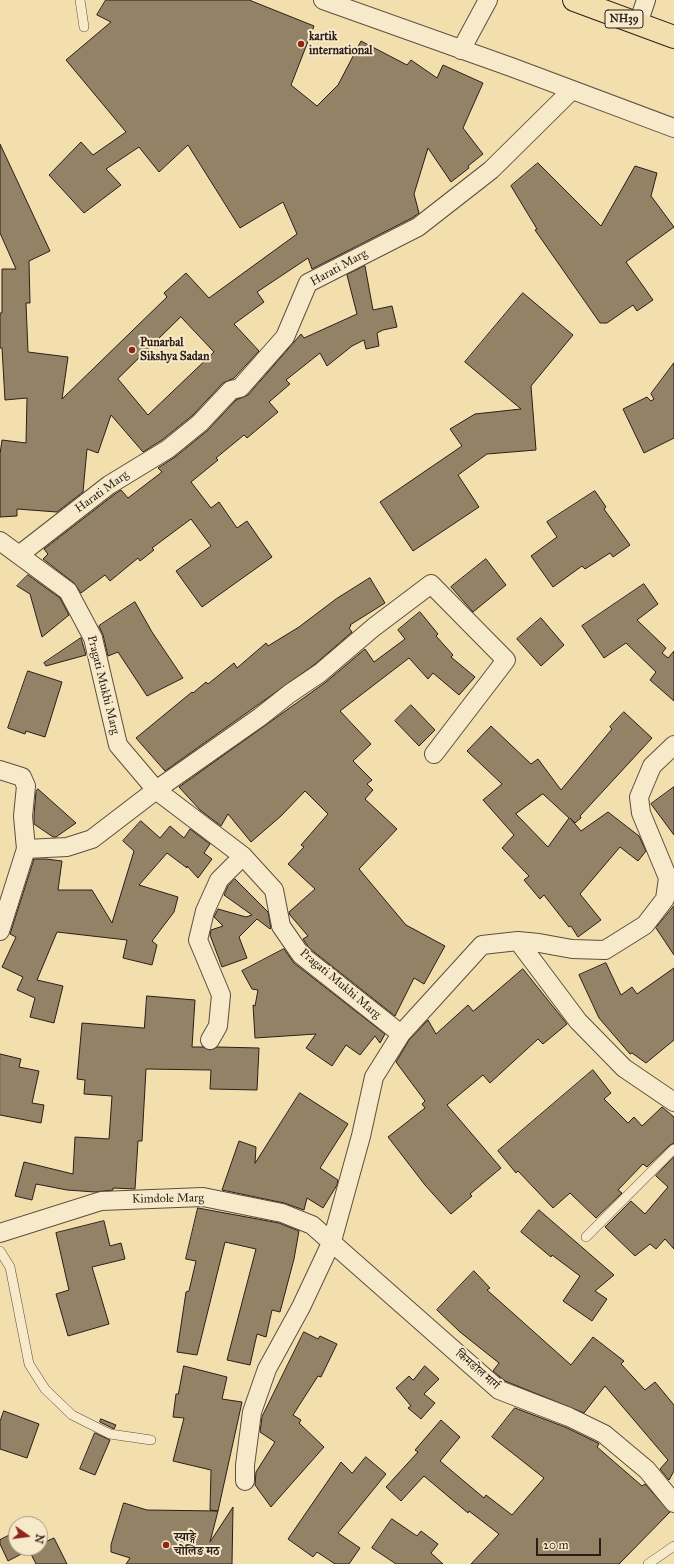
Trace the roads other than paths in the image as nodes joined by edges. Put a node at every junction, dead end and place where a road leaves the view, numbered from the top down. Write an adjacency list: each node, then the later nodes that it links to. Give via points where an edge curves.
1 (80, 0): 7 (lane)
2 (323, 0): 9 (street)
3 (488, 0): 9 (street)
4 (574, 0): 6 (highway, NH39)
5 (646, 0): 6 (street)
6 (638, 24): 8 (highway, NH39)
7 (84, 27)
8 (674, 37)
9 (461, 50): 10 (street)
10 (572, 90): 11 (street); 13 (street, Harati Marg, via 491,170 418,227 308,283 285,337 240,388 231,390 200,423 168,449 109,485)
11 (674, 128)
12 (0, 541): 13 (street, Pragati Mukhi Marg)
13 (19, 555): 17 (street, Pragati Mukhi Marg, via 68,591 93,638 118,745)
14 (674, 745): 21 (street, via 652,766 639,798 641,813 668,878 665,899 645,925 605,950 572,949)
15 (434, 754): 17 (street, via 506,660 431,584 374,627 320,673)
16 (0, 770): 18 (street, via 22,777 26,786 23,816)
17 (156, 790): 18 (street, via 92,839 68,847); 19 (street, Pragati Mukhi Marg)
18 (26, 849): 20 (street)
19 (243, 856): 22 (street, Pragati Mukhi Marg, via 274,890 281,926 302,955); 23 (street, via 219,880 204,911 198,940 221,995 218,1026)
20 (0, 931)
21 (518, 941): 22 (street, via 482,945); 24 (street, via 583,1026 624,1068)
22 (401, 1034): 28 (street, via 374,1077 361,1136)
23 (210, 1040)
24 (674, 1102)
25 (674, 1149): 27 (lane)
26 (0, 1233): 28 (street, Kimdole Marg, via 101,1201 203,1197 282,1213 312,1225)
27 (586, 1237)
28 (332, 1241): 31 (street, via 301,1307 267,1369 252,1412); 32 (street, किमडोल मार्ग, via 499,1390 569,1417 604,1434 647,1470)
29 (0, 1250): 30 (lane, via 10,1267 29,1364 44,1389 72,1415 110,1434)
30 (151, 1440)
31 (245, 1481)
32 (674, 1503)
33 (674, 1546): 34 (lane)
34 (648, 1564)

